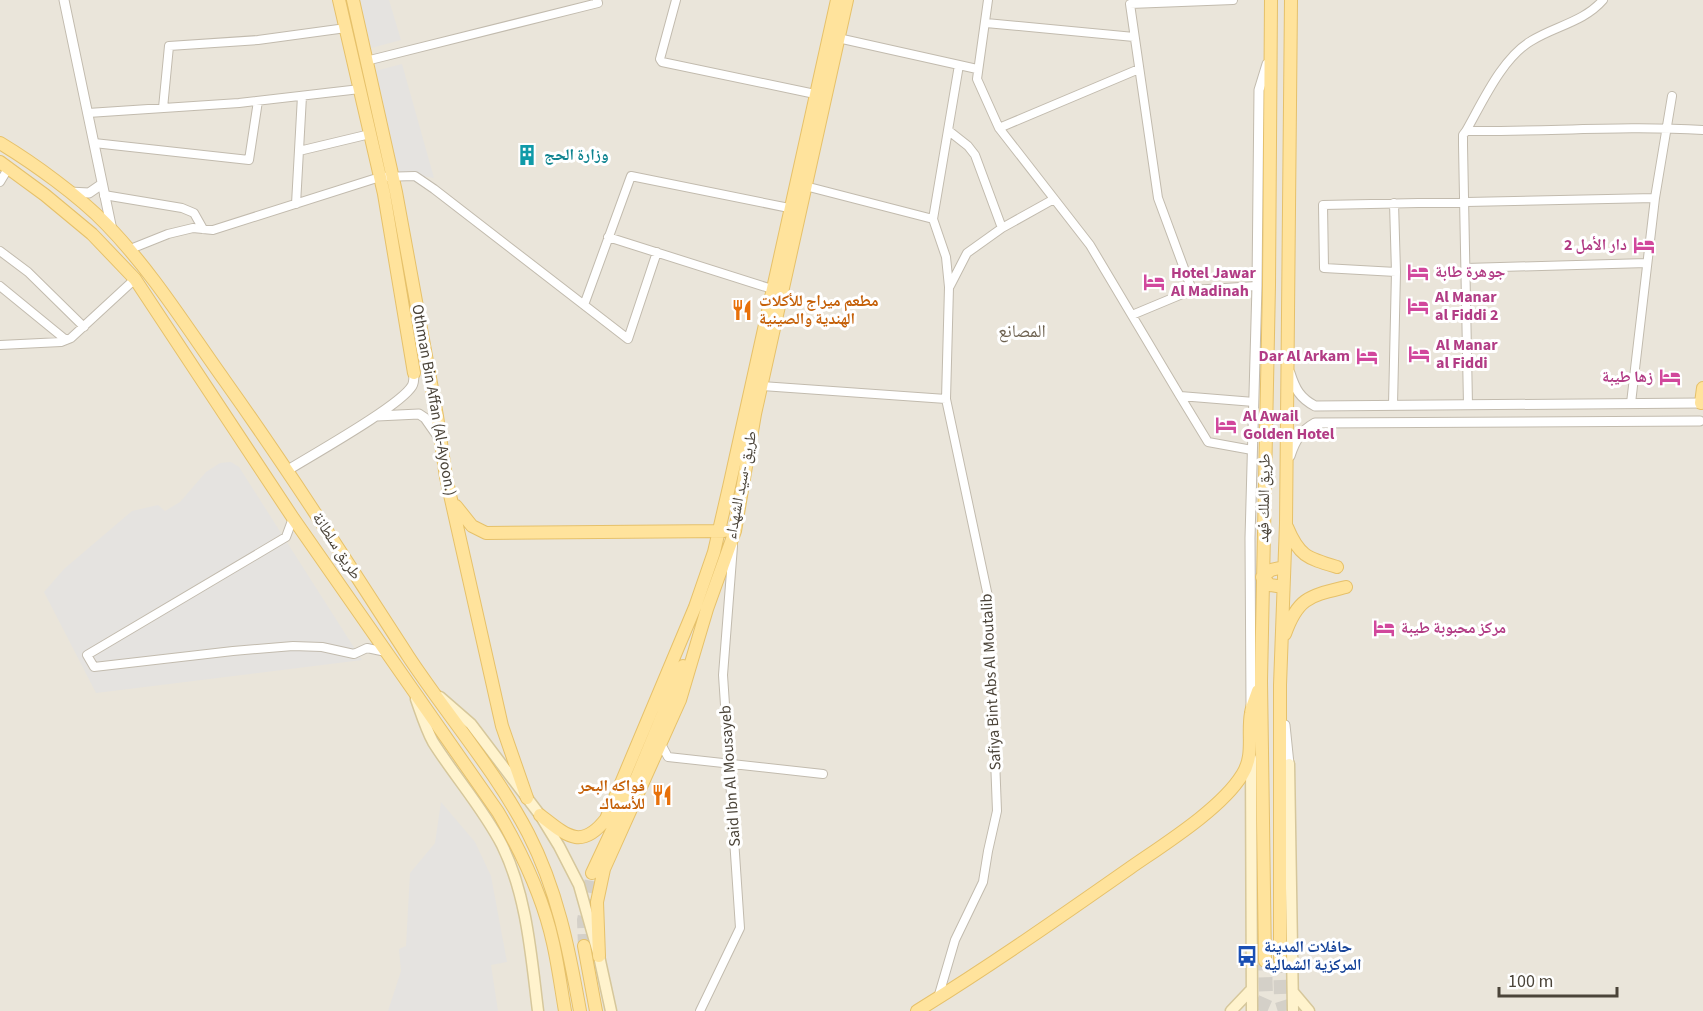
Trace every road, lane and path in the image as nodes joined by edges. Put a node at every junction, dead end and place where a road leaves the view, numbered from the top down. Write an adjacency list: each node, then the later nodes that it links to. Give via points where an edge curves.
1 (64, 0): 29 (street)
2 (339, 0): 15 (main road, Othman Bin Affan (Al-Ayoon.))
3 (353, 0): 19 (main road, Othman Bin Affan (Al-Ayoon.))
4 (597, 0): 19 (street, via 598,3)
5 (676, 0): 24 (street, via 660,59 663,63)
6 (837, 0): 24 (main road, طريق -سيد الشهداء)
7 (847, 0): 17 (main road, طريق -سيد الشهداء)
8 (988, 0): 14 (street)
9 (1233, 0): 13 (street)
10 (1271, 0): 18 (main road, طريق الملك فهد)
11 (1291, 0): 75 (main road, طريق الملك فهد)
12 (1603, 0): 34 (street, via 1583,17 1520,48)
13 (1128, 1): 16 (street)
14 (986, 24): 16 (street); 21 (street)
15 (346, 28): 23 (main road, Othman Bin Affan (Al-Ayoon.)); 28 (street, via 258,40 169,46)
16 (1134, 37): 22 (street)
17 (838, 38): 20 (street); 44 (main road, طريق -سيد الشهداء)
18 (1270, 53): 66 (street, via 1259,90); 99 (main road, طريق الملك فهد)
19 (366, 60): 40 (main road, Othman Bin Affan (Al-Ayoon.))
20 (959, 65): 21 (street); 33 (street)
21 (977, 69): 30 (street, via 977,80)
22 (1140, 69): 30 (street); 69 (street, via 1158,198)
23 (360, 90): 25 (street); 35 (main road, Othman Bin Affan (Al-Ayoon.))
24 (815, 94): 52 (main road, طريق -سيد الشهداء)
25 (302, 96): 27 (street); 38 (street)
26 (1672, 96): 31 (street)
27 (258, 101): 28 (street); 37 (street, via 249,160)
28 (163, 108): 29 (street)
29 (88, 113): 37 (street)
30 (999, 128): 48 (street)
31 (1666, 128): 32 (street); 34 (street); 47 (street)
32 (1703, 130)
33 (949, 131): 53 (street); 54 (street, via 975,155)
34 (1466, 131): 49 (street)
35 (370, 134): 38 (street); 41 (main road, Othman Bin Affan (Al-Ayoon.))
36 (0, 143): 45 (main road, طريق سلطانة)
37 (94, 143): 43 (street)
38 (299, 151): 51 (street)
39 (4, 165): 42 (street); 64 (main road, طريق سلطانة, via 92,234)
40 (393, 175): 41 (street); 70 (street, via 415,176); 88 (main road, Othman Bin Affan (Al-Ayoon.))
41 (380, 177): 51 (street); 76 (main road, Othman Bin Affan (Al-Ayoon.))
42 (0, 182)
43 (102, 184): 45 (street, via 89,193); 46 (street)
44 (805, 186): 53 (street); 77 (main road, طريق -سيد الشهداء)
45 (68, 192): 56 (main road, طريق سلطانة)
46 (105, 195): 55 (street, via 182,208 194,213); 56 (street)
47 (1655, 198): 49 (street); 61 (street)
48 (1054, 199): 54 (street); 71 (street, via 1090,245)
49 (1464, 202): 50 (street); 62 (street)
50 (1394, 203): 63 (street); 63 (street, via 1323,205 1324,268)
51 (296, 204): 55 (street, via 213,230)
52 (789, 208): 57 (street, via 631,176); 68 (main road, طريق -سيد الشهداء)
53 (933, 219): 67 (street, Safiya Bint Abs Al Moutalib, via 946,257)
54 (1002, 228): 67 (street, via 967,253)
55 (203, 229): 58 (street, via 168,234)
56 (112, 231): 58 (main road, طريق سلطانة)
57 (608, 237): 60 (street); 70 (street)
58 (129, 250): 91 (main road, طريق سلطانة)
59 (0, 251): 72 (street, via 28,272)
60 (657, 252): 68 (street); 70 (street, via 628,339)
61 (1647, 263): 62 (street); 83 (street)
62 (1466, 268): 85 (street)
63 (1396, 272): 84 (street)
64 (135, 279): 72 (street); 93 (main road, طريق سلطانة)
65 (0, 286): 73 (street)
66 (1257, 286): 69 (street); 81 (street)
67 (949, 287): 80 (street, Safiya Bint Abs Al Moutalib)
68 (772, 289): 96 (main road, طريق -سيد الشهداء)
69 (1192, 290): 71 (street)
70 (584, 305)
71 (1132, 315): 79 (street)
72 (84, 327): 73 (street)
73 (66, 340): 74 (street)
74 (0, 345)
75 (1288, 368): 84 (street, via 1297,392 1315,406); 90 (main road, طريق الملك فهد)
76 (414, 373): 86 (street, via 413,385 404,395)
77 (761, 387): 80 (street); 95 (main road, طريق -سيد الشهداء)
78 (1703, 388): 82 (main road)
79 (1180, 396): 81 (street); 89 (street, via 1208,442)
80 (946, 399): 125 (street, Safiya Bint Abs Al Moutalib, via 989,601 997,811 983,882 955,940)
81 (1254, 402): 89 (street)
82 (1702, 402): 83 (street)
83 (1631, 403): 85 (street)
84 (1393, 405): 85 (street)
85 (1468, 405)
86 (375, 416): 88 (street, via 419,414); 91 (street)
87 (1700, 421): 90 (street, via 1316,423 1302,430)
88 (442, 442): 92 (main road, Othman Bin Affan (Al-Ayoon.))
89 (1252, 450): 103 (street)
90 (1287, 467): 94 (main road, طريق الملك فهد)
91 (288, 470): 107 (main road, طريق سلطانة)
92 (453, 503): 96 (main road, via 472,526 486,533); 116 (main road, Othman Bin Affan (Al-Ayoon.), via 502,726)
93 (293, 518): 105 (main road, طريق سلطانة); 105 (street, via 286,537 87,655 94,667 293,646 354,654 367,648)
94 (1286, 523): 97 (main road, طريق الملك فهد); 98 (main road, via 1295,545 1306,555)
95 (735, 531): 96 (main road); 102 (main road, طريق -سيد الشهداء); 113 (street, Said Ibn Al Mousayeb, via 723,675)
96 (718, 532): 117 (main road, طريق -سيد الشهداء, via 695,607 606,819 588,836 577,837 566,835)
97 (1284, 567): 99 (main road); 100 (main road, طريق الملك فهد)
98 (1337, 567)
99 (1262, 577): 100 (main road, via 1270,585); 103 (main road, طريق الملك فهد)
100 (1283, 587): 104 (main road, طريق الملك فهد)
101 (1346, 587): 104 (main road, via 1318,594 1297,606)
102 (707, 609): 111 (main road, طريق -سيد الشهداء, via 680,700); 118 (main road)
103 (1255, 621): 106 (main road, طريق الملك فهد); 110 (street)
104 (1281, 644): 108 (main road, طريق الملك فهد)
105 (386, 652): 109 (main road, طريق سلطانة)
106 (1261, 681): 110 (main road); 122 (main road, طريق الملك فهد)
107 (427, 685): 116 (main road, via 471,724); 128 (main road, طريق سلطانة, via 528,833 556,900)
108 (1280, 685): 114 (street); 121 (main road, طريق الملك فهد)
109 (413, 690): 126 (main road, via 432,740 480,809 512,870 531,949); 127 (main road, طريق سلطانة, via 514,839 545,915)
110 (1251, 713): 112 (main road)
111 (661, 744): 113 (street, via 668,757); 120 (main road, طريق -سيد الشهداء, via 604,870 597,902)
112 (1251, 749): 123 (main road); 125 (main road, via 1243,774 1225,797 1174,837 1026,934)
113 (729, 762): 115 (street); 131 (street, Said Ibn Al Mousayeb, via 740,928)
114 (1289, 764): 124 (main road)
115 (823, 774)
116 (527, 798): 117 (main road)
117 (540, 815): 120 (main road, via 579,885)
118 (592, 873)
119 (584, 946): 129 (main road)
120 (599, 956): 130 (main road)
121 (1280, 959)
122 (1265, 961)
123 (1250, 992): 133 (main road); 134 (main road)
124 (1293, 992): 135 (main road); 136 (main road)
125 (938, 998): 132 (main road)
126 (538, 1011)
127 (565, 1011)
128 (580, 1011)
129 (596, 1011)
130 (610, 1011)
131 (700, 1011)
132 (917, 1011)
133 (1232, 1011)
134 (1252, 1011)
135 (1293, 1011)
136 (1309, 1011)

